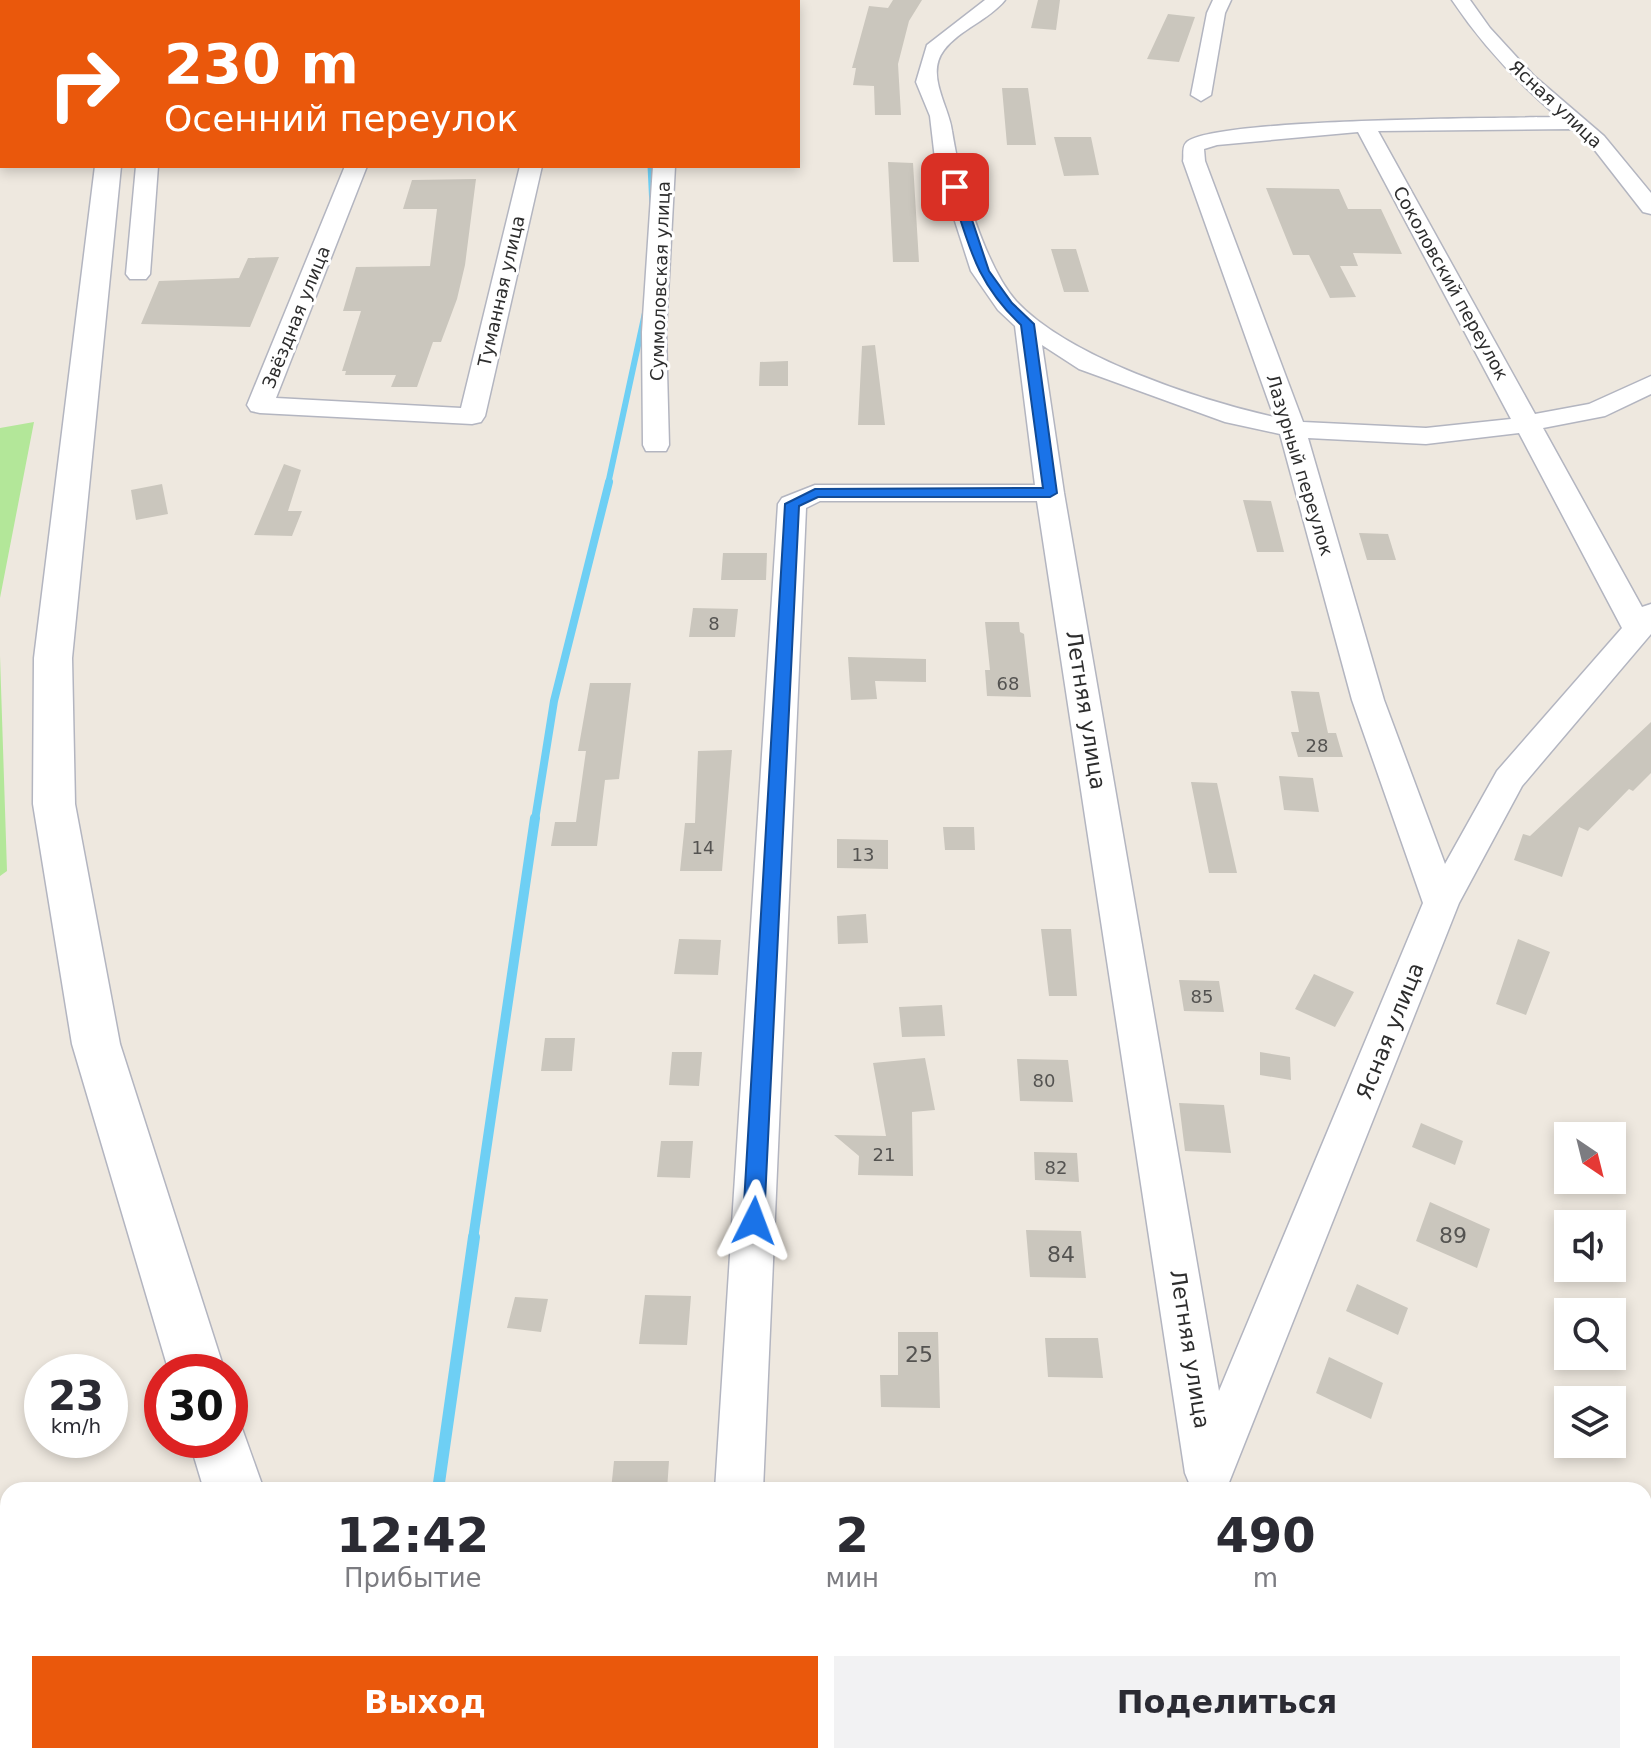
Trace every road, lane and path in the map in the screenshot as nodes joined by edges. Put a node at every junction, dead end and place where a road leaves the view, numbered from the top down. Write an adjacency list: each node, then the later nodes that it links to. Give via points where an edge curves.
1 (996, 0): 14 (street, via 934,49 926,82 983,271)
2 (1222, 0): 4 (street)
3 (1461, 0): 5 (street, Ясная улица, via 1527,80)
4 (1201, 95)
5 (1577, 123): 6 (street); 12 (street, Ясная улица)
6 (1365, 125): 17 (street, Соколовский переулок); 18 (street, Лазурный переулок, via 1214,139 1194,146 1194,161)
7 (108, 168): 23 (main road, via 53,658 54,804 96,1044)
8 (147, 168): 13 (street)
9 (355, 168): 16 (street, Звёздная улица, via 260,405)
10 (531, 168): 16 (street, Туманная улица)
11 (664, 168): 19 (street, Суммоловская улица, via 654,332)
12 (1651, 207)
13 (138, 274)
14 (1027, 324): 18 (street, via 1088,364 1234,416); 20 (street, Летняя улица)
15 (1651, 384): 17 (street, via 1596,410)
16 (472, 416)
17 (1528, 425): 18 (street, via 1426,436); 21 (street, Соколовский переулок)
18 (1292, 429): 22 (street, Лазурный переулок, via 1368,700)
19 (656, 445)
20 (1050, 493): 25 (street, Летняя улица); 27 (street, via 815,493 792,504)
21 (1644, 621): 22 (street, Ясная улица, via 1509,779)
22 (1441, 903): 25 (street, Ясная улица)
23 (191, 1354)
24 (224, 1458): 26 (main road)
25 (1205, 1480)
26 (231, 1482)
27 (739, 1482)

